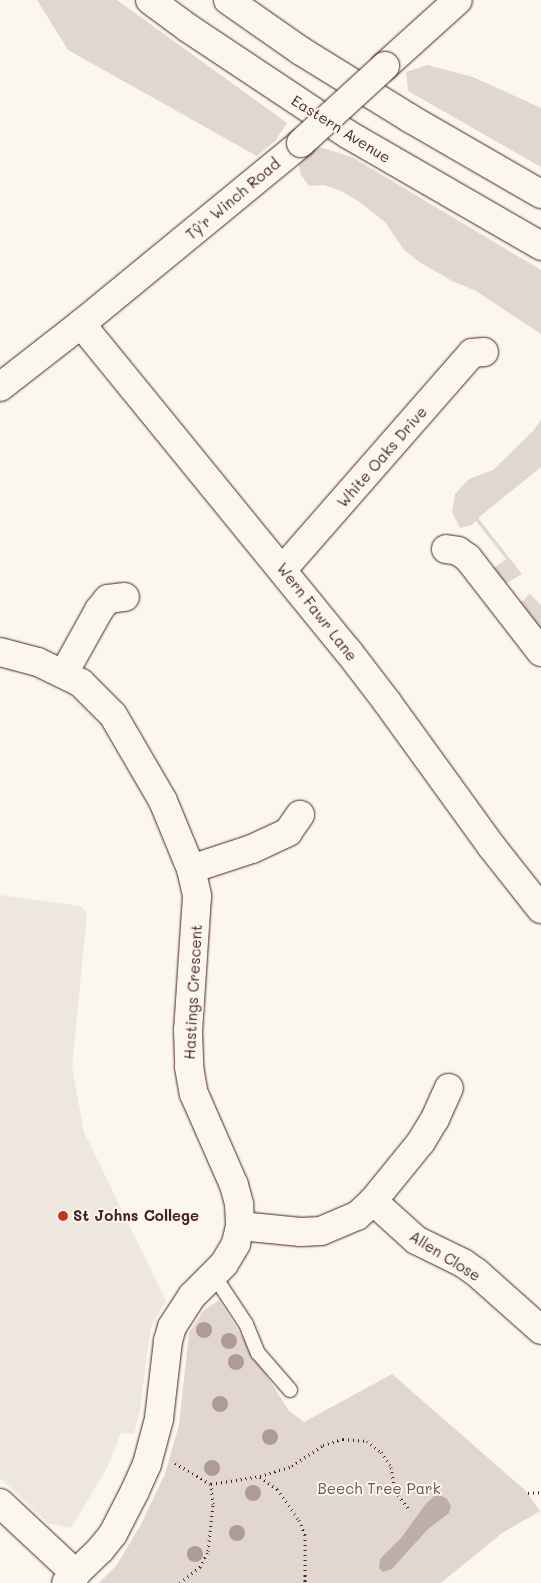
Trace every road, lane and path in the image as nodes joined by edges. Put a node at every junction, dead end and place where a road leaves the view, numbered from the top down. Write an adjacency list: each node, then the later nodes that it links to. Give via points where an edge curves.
1 (150, 0): 5 (main road, Eastern Avenue, via 349,135)
2 (228, 0): 4 (main road, via 301,51)
3 (458, 0): 6 (main road, Tŷ'r Winch Road, bridge, via 301,143)
4 (541, 194)
5 (541, 246)
6 (81, 324): 8 (main road, Tŷ'r Winch Road); 10 (main road, Wern Fawr Lane)
7 (484, 352): 10 (main road, White Oaks Drive, via 472,353)
8 (0, 387)
9 (446, 549): 13 (main road, via 458,551 468,558)
10 (283, 570): 17 (main road, Wern Fawr Lane, via 387,702)
11 (125, 597): 14 (main road, via 108,599 84,634)
12 (0, 652): 14 (main road, Hastings Crescent)
13 (541, 652)
14 (64, 673): 16 (main road, Hastings Crescent, via 81,683 113,715 163,801)
15 (300, 815): 16 (main road, via 288,832 252,849)
16 (191, 868): 20 (main road, Hastings Crescent, via 197,896 197,921 188,1030 189,1067 194,1094 234,1185)
17 (541, 909)
18 (449, 1088): 19 (main road, via 440,1111 421,1142)
19 (372, 1201): 20 (main road, via 357,1216 321,1231); 22 (main road, Allen Close, via 416,1240 476,1272)
20 (240, 1226): 21 (main road, via 236,1244 224,1264)
21 (213, 1274): 23 (lane, via 246,1324 258,1353); 31 (main road, via 192,1296 172,1327 159,1419 151,1451 135,1491 113,1534)
22 (541, 1330)
23 (290, 1390)
24 (172, 1461): 26 (path)
25 (260, 1476): 26 (path); 30 (path, via 292,1466 323,1445 343,1439 367,1440 391,1467 396,1490); 33 (path, via 277,1489 299,1520 305,1535)
26 (211, 1484): 32 (path, via 213,1504 208,1551 200,1566)
27 (541, 1492): 28 (path)
28 (528, 1493)
29 (0, 1503): 31 (main road)
30 (410, 1511)
31 (71, 1578)
32 (180, 1583)
33 (305, 1583)

